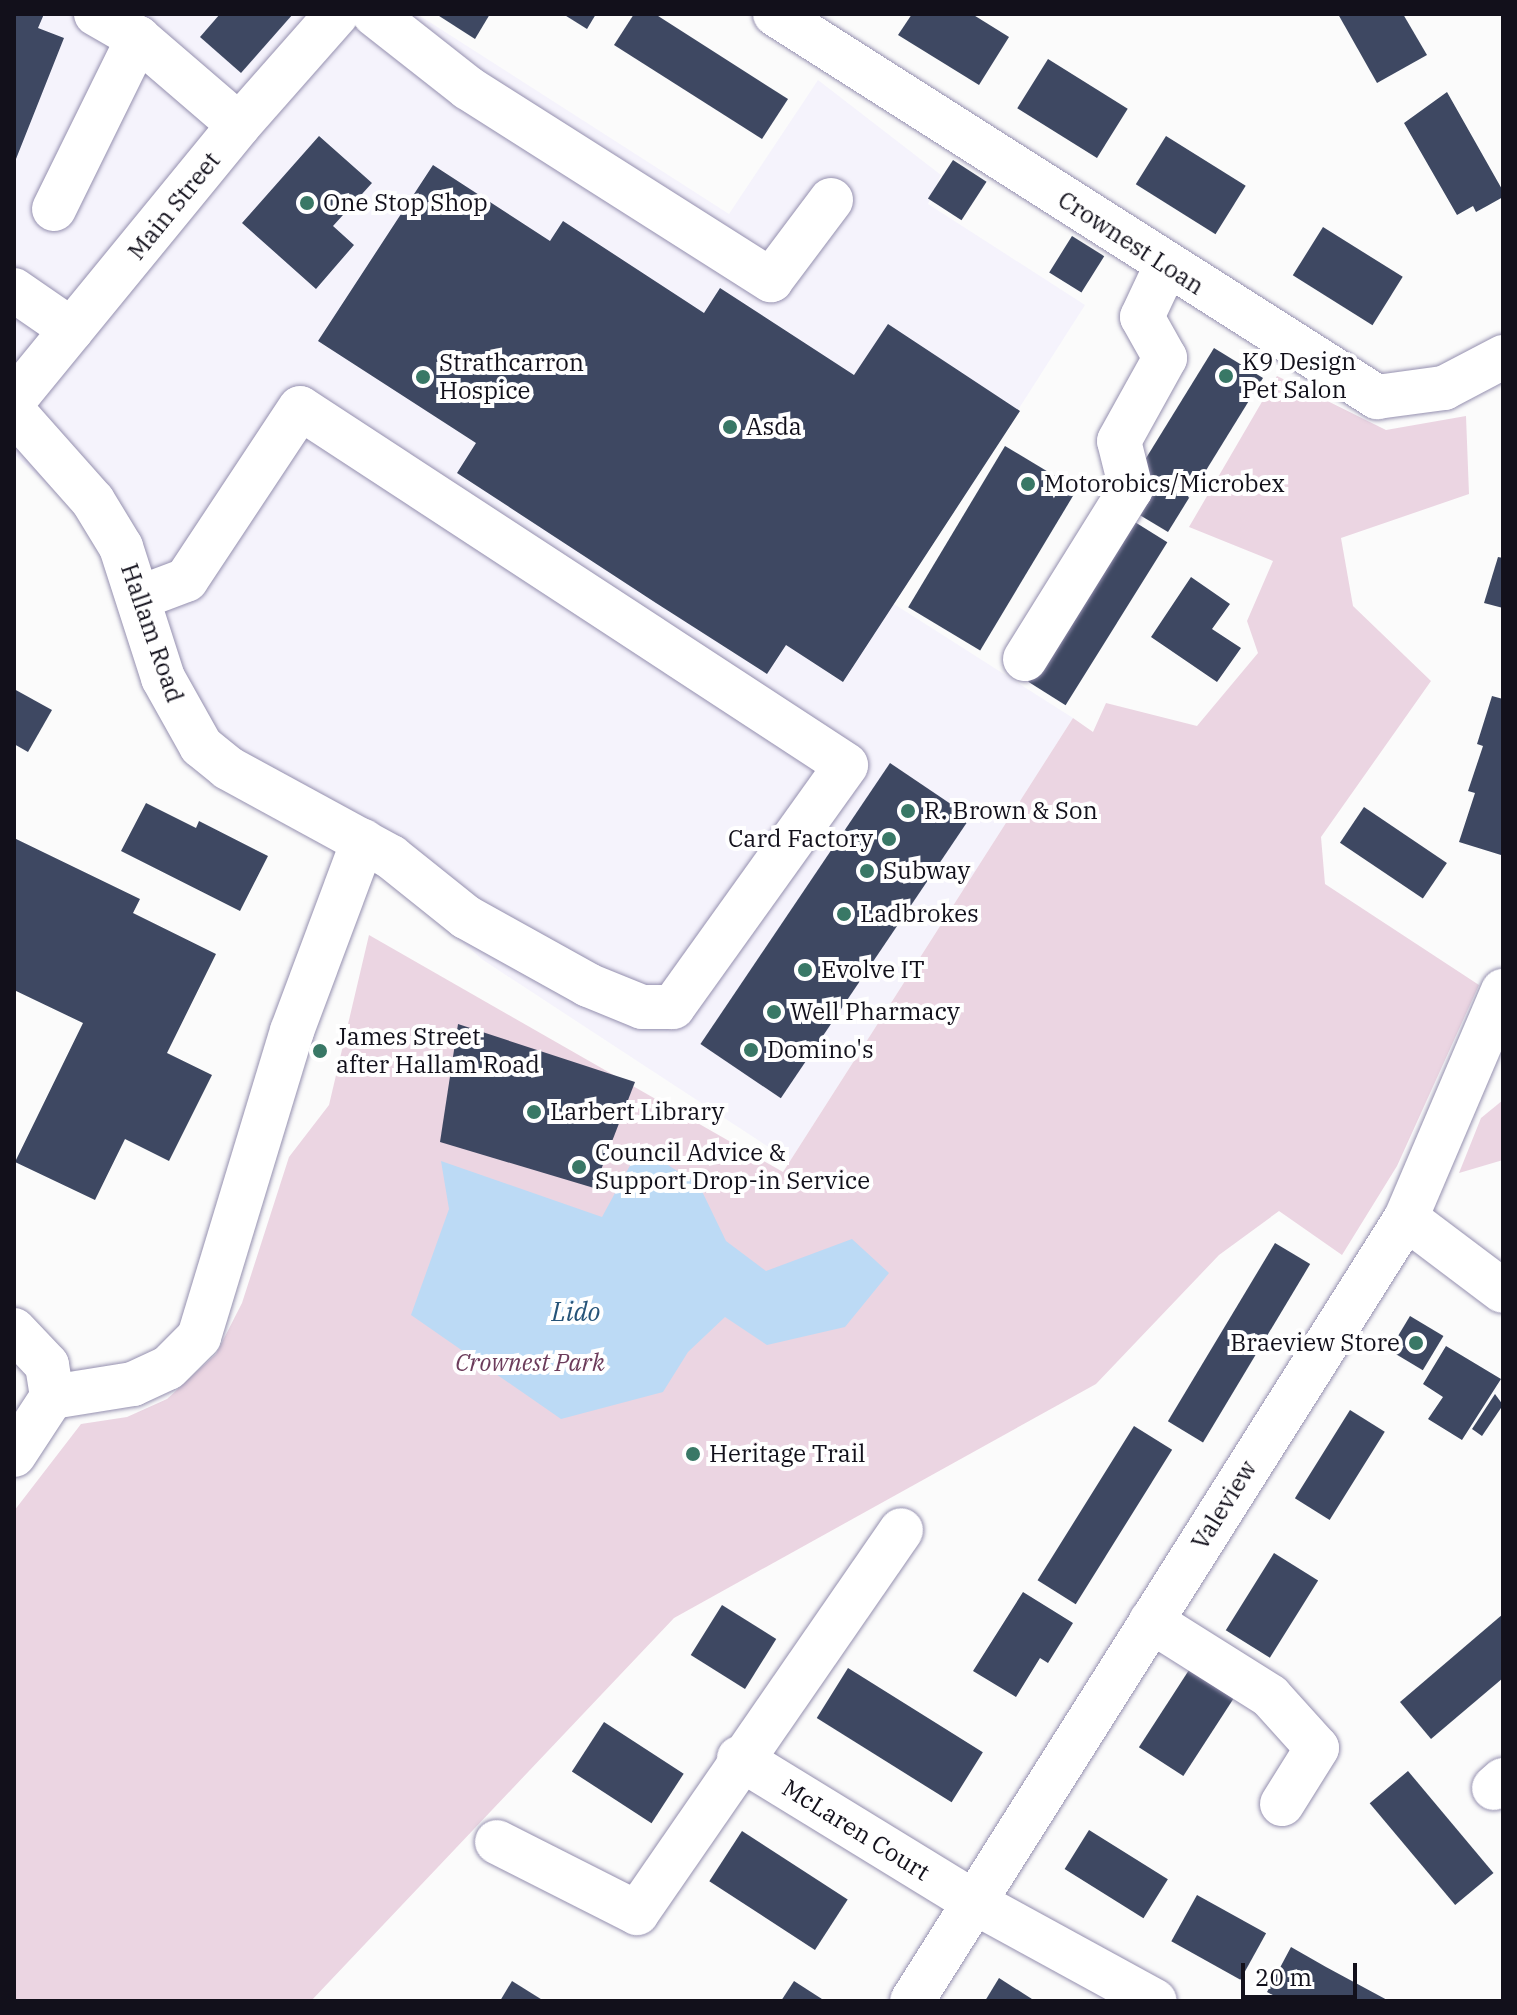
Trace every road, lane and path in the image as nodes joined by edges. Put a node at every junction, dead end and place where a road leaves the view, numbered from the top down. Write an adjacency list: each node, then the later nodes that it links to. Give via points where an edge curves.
1 (96, 14): 5 (street)
2 (337, 14): 6 (street, Main Street)
3 (374, 14): 7 (street, via 468,88 771,280)
4 (775, 14): 9 (street, Crownest Loan)
5 (138, 38): 6 (street); 8 (street)
6 (239, 125): 11 (street, Main Street)
7 (831, 200)
8 (54, 209)
9 (1166, 266): 12 (street, Crownest Loan, via 1377,397 1444,388); 16 (street, via 1142,317 1165,358 1119,441 1131,489)
10 (14, 290): 11 (street)
11 (72, 330): 13 (street, Main Street)
12 (1503, 357)
13 (14, 400)
14 (14, 412): 15 (street, Hallam Road, via 93,501 121,547)
15 (141, 597): 17 (street, Hallam Road, via 163,678 201,746 228,768); 17 (street, Hallam Road, via 186,580 300,408 846,765 673,1007 642,1007 588,985 466,917)
16 (1025, 659)
17 (363, 841): 23 (street, via 292,1031 199,1337 168,1368 133,1384)
18 (1503, 991): 19 (street, Valeview)
19 (1492, 1048): 20 (street, Valeview)
20 (1406, 1218): 21 (street); 26 (street, Valeview)
21 (1503, 1291)
22 (14, 1330): 23 (street, via 47,1365)
23 (52, 1397): 24 (street)
24 (14, 1455)
25 (901, 1530): 27 (street)
26 (1151, 1621): 28 (street, via 1270,1696 1317,1748); 30 (street, Valeview)
27 (739, 1758): 29 (street, via 637,1913); 30 (street, McLaren Court)
28 (1282, 1804)
29 (497, 1842)
30 (974, 1902): 31 (street, Valeview); 32 (street, McLaren Court)
31 (912, 2001)
32 (1155, 2001)

